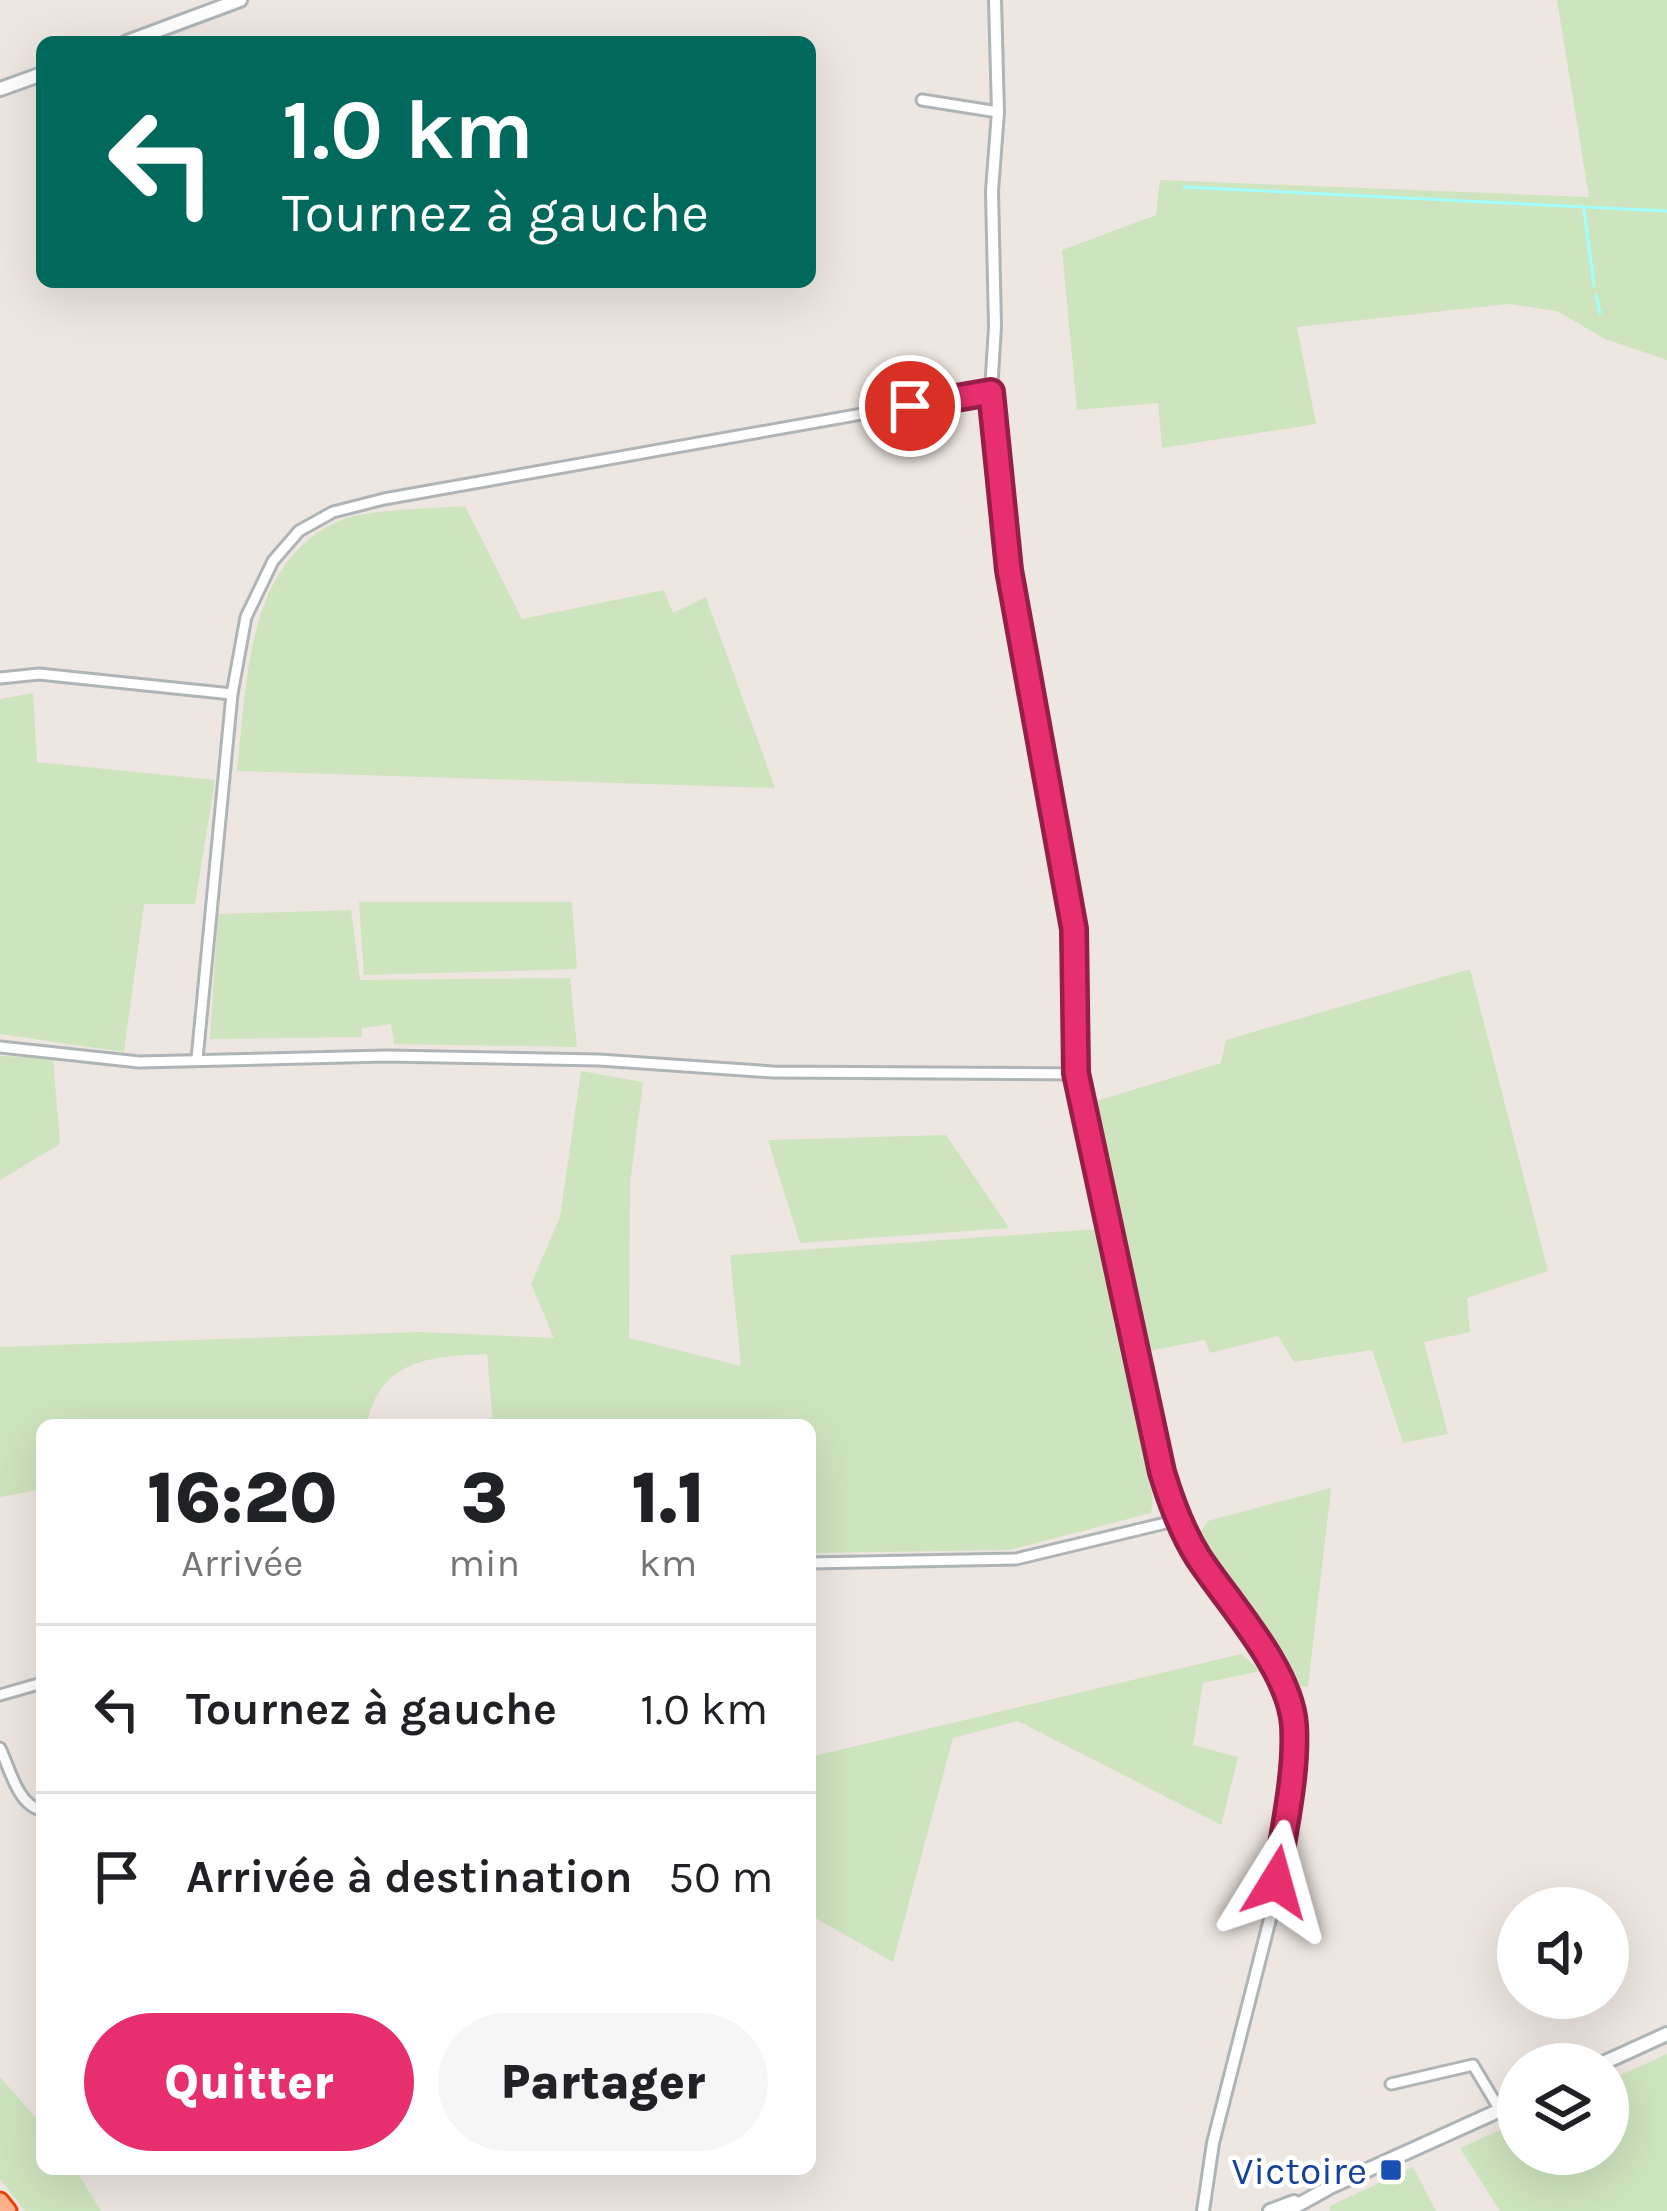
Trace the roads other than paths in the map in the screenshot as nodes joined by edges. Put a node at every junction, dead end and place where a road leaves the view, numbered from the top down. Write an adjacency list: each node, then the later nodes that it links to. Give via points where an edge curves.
1 (240, 0): 3 (main road)
2 (995, 0): 7 (street)
3 (143, 36)
4 (36, 76): 5 (main road)
5 (0, 89)
6 (922, 100): 7 (street)
7 (998, 112): 8 (street)
8 (991, 392): 10 (street, via 333,512 298,531 265,574 242,632); 13 (street, via 1009,570 1074,929)
9 (0, 678): 10 (street, via 39,674)
10 (232, 694): 12 (street)
11 (0, 1047): 12 (street, via 139,1062)
12 (197, 1059): 13 (street, via 386,1056 773,1072)
13 (1076, 1073): 14 (street)
14 (1178, 1520): 15 (street, via 1016,1559); 28 (street, via 1273,1666 1294,1724 1270,1919 1209,2158)
15 (816, 1562)
16 (36, 1684): 17 (street)
17 (0, 1695)
18 (0, 1748): 19 (street)
19 (36, 1810)
20 (1667, 2034): 21 (main road)
21 (1629, 2051)
22 (1391, 2084): 23 (street, via 1473,2065)
23 (1497, 2105)
24 (1497, 2111): 25 (main road)
25 (1318, 2193): 29 (main road); 30 (main road)
26 (0, 2201): 27 (highway)
27 (8, 2211)
28 (1203, 2211)
29 (1270, 2211)
30 (1287, 2211)

